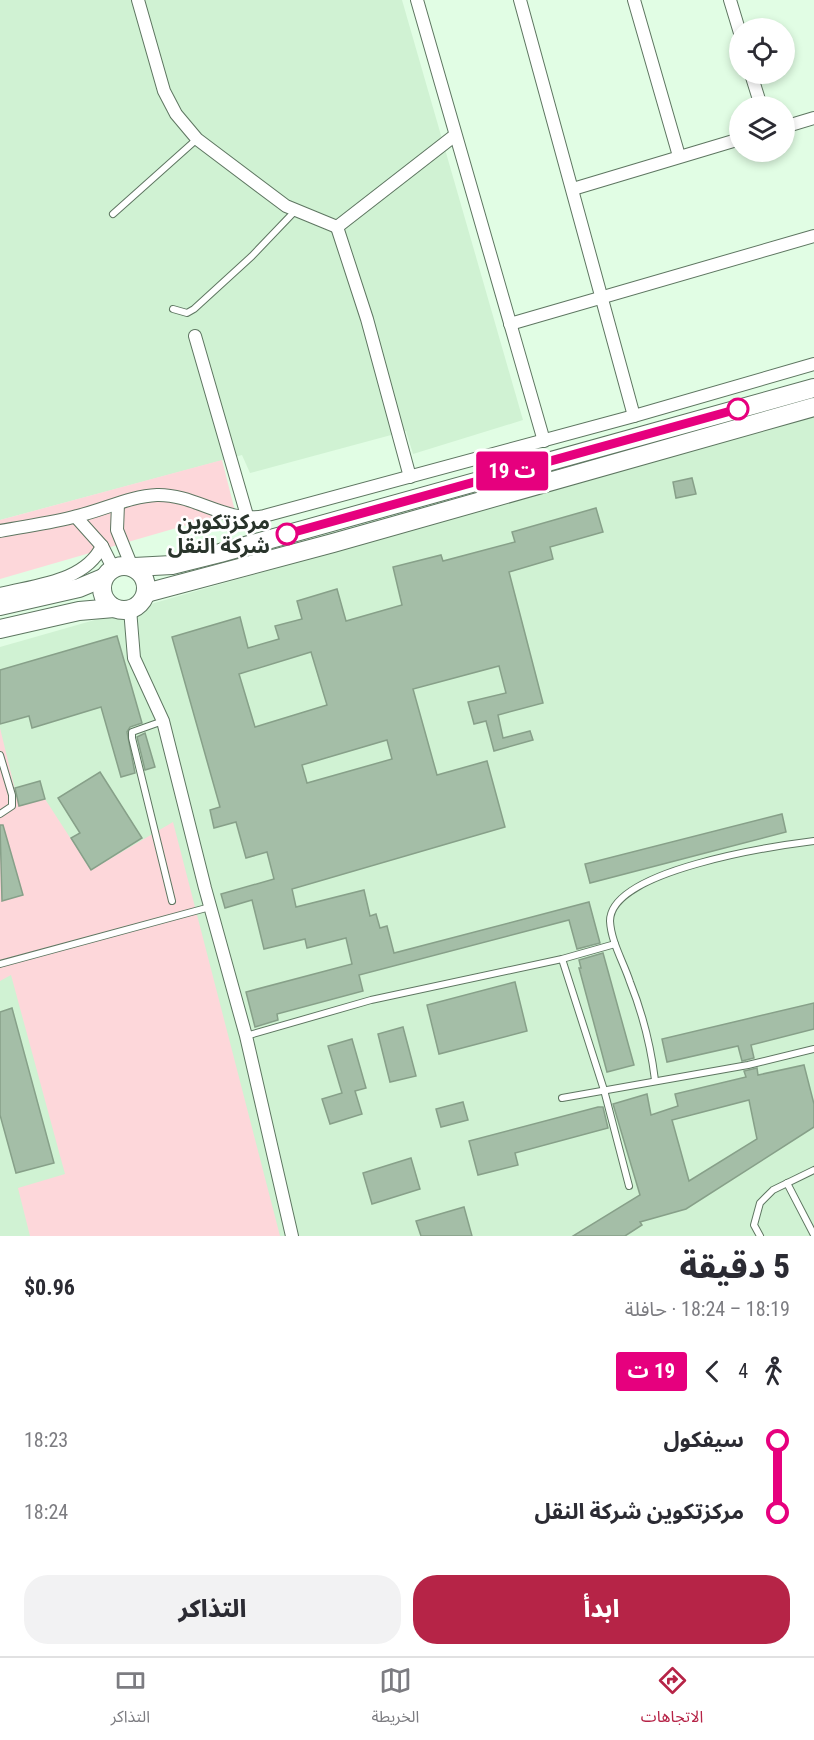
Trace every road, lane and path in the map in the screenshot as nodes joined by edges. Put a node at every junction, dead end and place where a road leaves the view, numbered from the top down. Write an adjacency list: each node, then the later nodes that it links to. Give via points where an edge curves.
1 (138, 0): 10 (street, via 164,91 176,114)
2 (417, 0): 9 (street)
3 (520, 0): 13 (street)
4 (634, 0): 12 (street)
5 (730, 0): 6 (street)
6 (735, 18)
7 (814, 118): 8 (street)
8 (795, 124)
9 (454, 136): 16 (street); 20 (street)
10 (197, 139): 14 (street); 15 (lane)
11 (729, 142): 12 (street)
12 (679, 156): 13 (street)
13 (573, 189): 18 (street)
14 (295, 210): 16 (street); 19 (lane, via 194,309 187,313)
15 (113, 214)
16 (337, 227): 27 (street, via 367,319)
17 (814, 236): 18 (street)
18 (603, 298): 20 (street); 25 (street)
19 (173, 309)
20 (510, 324): 26 (street)
21 (195, 336): 30 (street)
22 (814, 364): 25 (street)
23 (814, 388): 33 (main road, via 220,553 172,564)
24 (814, 407): 35 (main road)
25 (634, 416): 26 (street)
26 (544, 441): 27 (street)
27 (410, 477): 30 (street)
28 (118, 504): 29 (street); 30 (street, via 158,495 178,497); 33 (street, via 117,530)
29 (76, 517): 31 (street); 32 (street)
30 (248, 519)
31 (0, 531)
32 (102, 546): 34 (street); 36 (street, via 95,561 76,573)
33 (133, 567): 34 (main road); 35 (main road, via 145,578)
34 (108, 573): 37 (main road, via 79,588); 38 (main road, via 102,592 108,604)
35 (146, 593): 38 (main road, via 143,600)
36 (0, 594)
37 (0, 606)
38 (122, 609): 39 (main road, via 79,611); 40 (street, via 134,658)
39 (0, 629)
40 (163, 722): 44 (lane, via 137,728 132,738); 45 (street)
41 (0, 755): 42 (lane, via 12,806)
42 (0, 814)
43 (814, 841): 46 (lane, via 689,866 632,888 616,902 610,920)
44 (172, 901)
45 (210, 907): 48 (lane); 49 (street)
46 (615, 944): 47 (lane); 51 (lane, via 632,984)
47 (562, 959): 49 (lane, via 371,1000); 52 (lane)
48 (0, 964)
49 (246, 1036): 58 (street)
50 (814, 1049): 51 (lane, via 748,1065)
51 (655, 1080): 52 (lane)
52 (604, 1090): 53 (lane); 56 (lane)
53 (562, 1098)
54 (814, 1170): 55 (lane)
55 (787, 1183): 57 (lane); 59 (lane, via 759,1203 754,1225)
56 (629, 1186)
57 (814, 1234)
58 (292, 1236)
59 (760, 1236)

